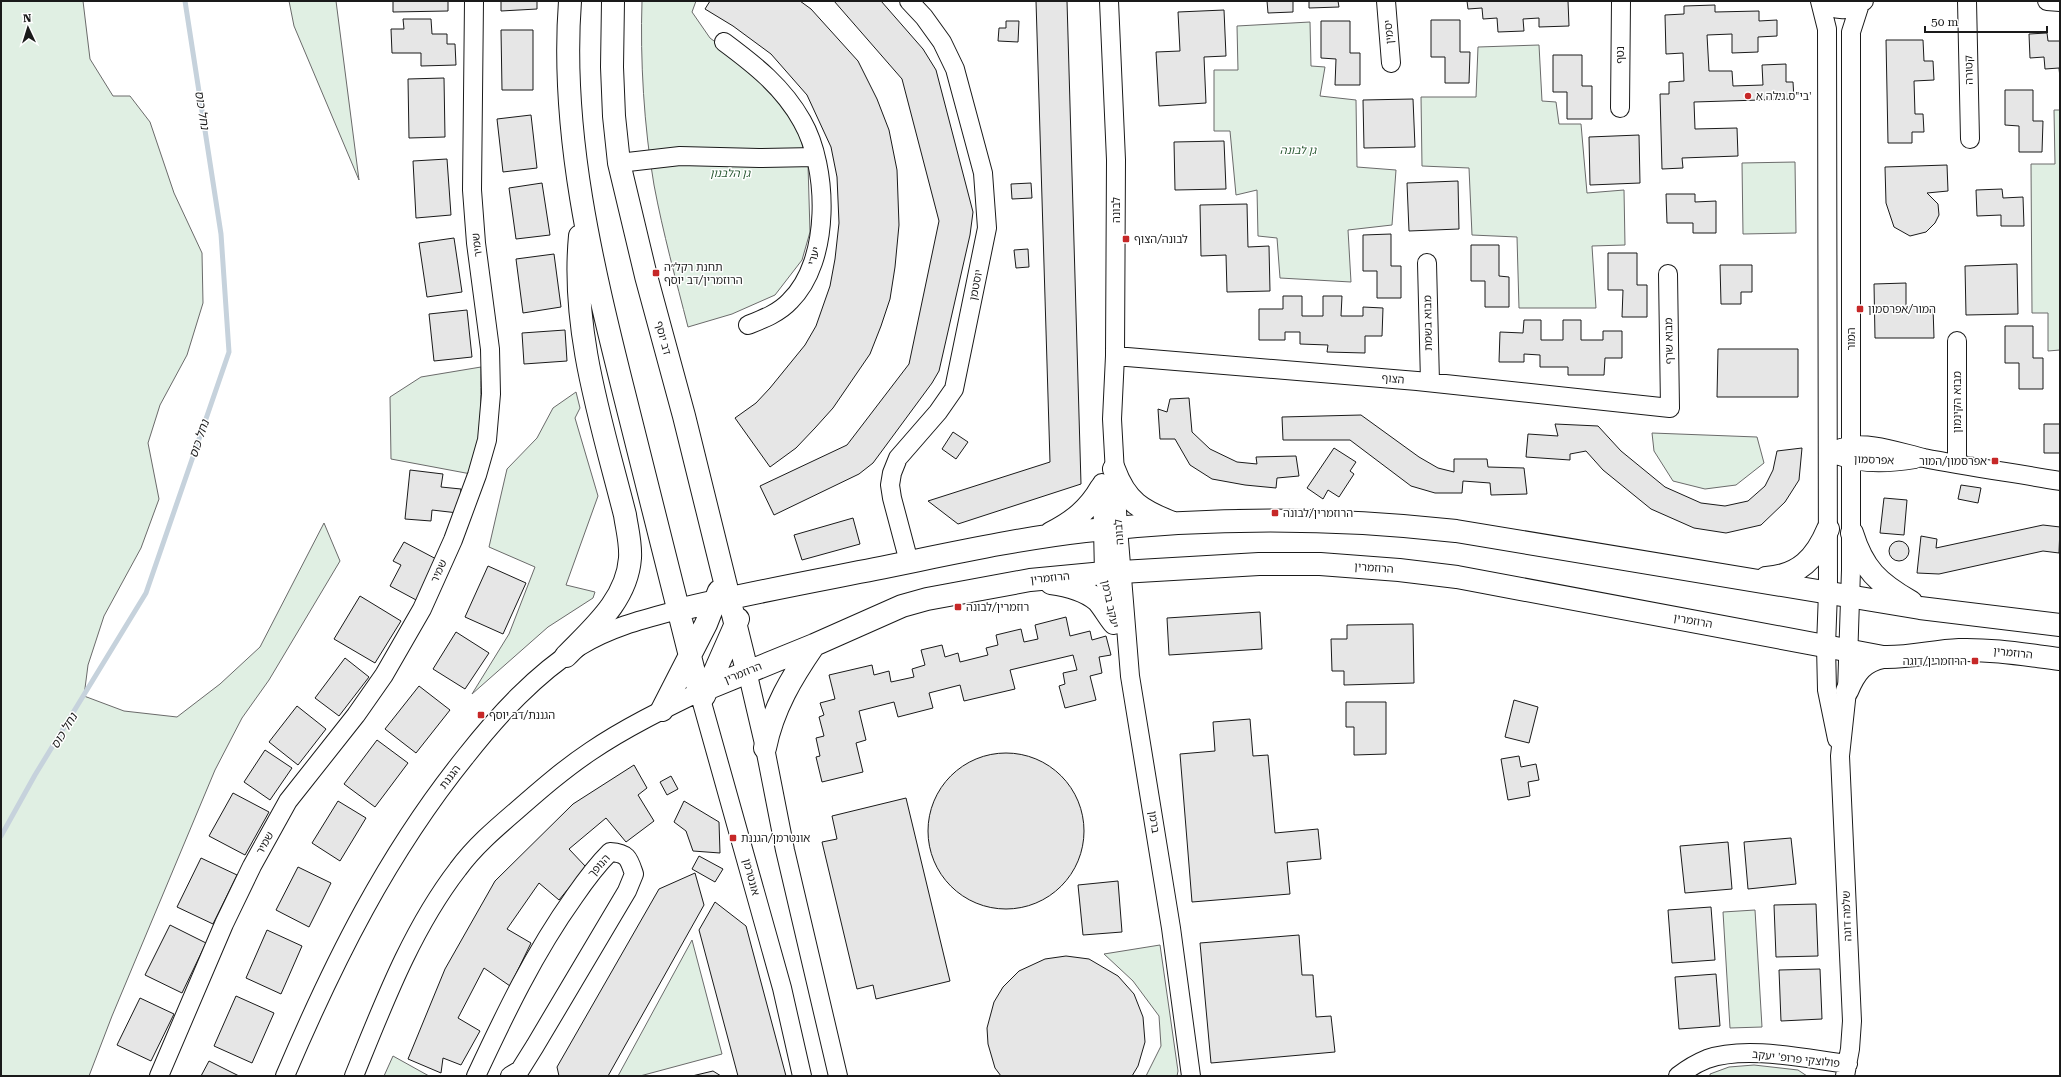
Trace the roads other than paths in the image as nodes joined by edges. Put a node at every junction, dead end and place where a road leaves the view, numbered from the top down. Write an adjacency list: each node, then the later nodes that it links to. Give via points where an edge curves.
1 (474, 1): 71 (street, שמיר, via 472,190 490,349 491,394 487,440 477,475 453,540 422,609 384,675 288,801 252,866 224,924)
2 (570, 1): 19 (main road, via 568,68 571,131)
3 (613, 1): 18 (main road, דב יוסף, via 614,116)
4 (909, 1): 42 (street, יוסטמן, via 942,42 955,69 983,173 987,228 954,389 938,412 898,458 892,473 892,498)
5 (1109, 1): 24 (street, לבונה, via 1116,160)
6 (1386, 1): 14 (street, יסמין)
7 (1620, 1): 15 (street, נטף)
8 (1820, 1): 12 (street, via 1827,6 1844,10); 28 (street, via 1827,28)
9 (1967, 1): 16 (street, קטורה)
10 (2047, 1): 11 (street)
11 (2060, 2)
12 (1862, 3): 29 (street, המור, via 1851,32)
13 (724, 42): 17 (street, יערי, via 769,76 802,120)
14 (1391, 63)
15 (1620, 108)
16 (1970, 139)
17 (815, 157): 18 (street, via 680,156); 22 (street, יערי, via 822,211 820,237 814,261 804,283 790,301 772,315)
18 (620, 163): 49 (main road, דב יוסף, via 722,576)
19 (583, 207): 51 (main road, via 611,342); 58 (main road, via 578,254 579,297 585,344 598,410 625,515 630,558 626,580 618,597)
20 (1427, 264): 25 (street, מבוא בשמת)
21 (1668, 274): 26 (street, מבוא שרף)
22 (748, 325)
23 (1957, 341): 32 (street, מבוא הקינמון)
24 (1115, 356): 25 (street, הצוף); 27 (street, לבונה)
25 (1430, 382): 26 (street, הצוף)
26 (1670, 408)
27 (1112, 419): 33 (street, לבונה); 35 (street, לבונה)
28 (1828, 452): 29 (street, אפרסמון); 39 (street)
29 (1851, 453): 30 (street, אפרסמון, via 1890,449); 31 (street, אפרסמון); 36 (street, המור)
30 (1924, 458): 31 (street, אפרסמון); 32 (street, אפרסמון)
31 (1887, 462): 36 (street, via 1865,477 1856,487)
32 (1957, 463): 34 (street, אפרסמון)
33 (1114, 469): 37 (main road, via 1122,487 1136,504 1148,513); 38 (street, לבונה)
34 (2060, 481)
35 (1101, 488): 38 (street, לבונה); 41 (main road, via 1084,511 1062,528)
36 (1851, 501): 40 (street, המור)
37 (1176, 524): 38 (main road); 44 (main road, via 1298,521 1388,524 1456,531)
38 (1110, 529): 41 (main road); 43 (street, לבונה)
39 (1828, 529): 44 (main road, via 1812,558 1797,570 1769,578); 47 (street)
40 (1852, 533): 48 (street, המור); 50 (main road, via 1862,561 1872,573 1894,592)
41 (1044, 537): 42 (main road)
42 (909, 562): 46 (main road)
43 (1113, 572): 45 (main road, הרוזמרין); 52 (street, יעקב ברמן); 56 (main road, הרוזמרין, via 1259,564 1320,564 1399,570 1457,577); 63 (street, ברמן)
44 (1748, 579): 47 (main road)
45 (1030, 580): 52 (main road, via 1056,583 1087,594 1098,601); 55 (main road, הרוזמרין, via 902,606)
46 (754, 592): 49 (main road); 53 (main road)
47 (1828, 592): 48 (main road); 56 (street, שלמה דוגה)
48 (1850, 596): 50 (main road); 57 (street, המור)
49 (722, 599): 51 (main road, הגננת); 53 (main road, דב יוסף); 59 (main road)
50 (1920, 608): 54 (main road)
51 (678, 610): 58 (street, הגננת, via 610,630); 59 (main road, אונטרמן)
52 (1114, 623): 63 (street, יעקב ברמן)
53 (735, 625): 62 (main road, דב יוסף); 65 (main road)
54 (2060, 625)
55 (814, 645): 62 (main road, הרוזמרין); 67 (main road, via 783,692)
56 (1826, 646): 57 (main road, הרוזמרין); 68 (street, שלמה דוגה, via 1827,690)
57 (1850, 650): 60 (main road, הרוזמרין); 64 (street, שלמה דוגה)
58 (566, 656): 72 (street, הגננת, via 519,696 486,731 414,826 380,880 344,947)
59 (690, 656): 65 (main road, אונטרמן); 66 (main road)
60 (1884, 657): 61 (main road, הרוזמרין, via 1900,658 1945,650 1962,650); 64 (main road, via 1859,668)
61 (2060, 658)
62 (747, 671): 65 (main road, הרוזמרין); 67 (street)
63 (1130, 676): 70 (street, ברמן, via 1171,928)
64 (1848, 691): 68 (street, שלמה דוגה)
65 (703, 694): 66 (street); 76 (street, אונטרמן, via 782,988)
66 (662, 710): 73 (street, via 590,751 484,839 458,868 411,945)
67 (765, 748): 77 (street, via 785,850)
68 (1840, 756): 69 (street, שלמה דוגה, via 1852,1006 1850,1049)
69 (1846, 1070): 78 (street, פולוצקי פרופ' יעקב, via 1773,1054 1740,1054 1708,1059)
70 (1190, 1074)
71 (159, 1076)
72 (285, 1076)
73 (354, 1076)
74 (476, 1076): 75 (street, הנופך, via 510,1003 556,923 599,863 610,852 622,853 630,860 634,874 627,891 536,1046 520,1070)
75 (510, 1076)
76 (802, 1076)
77 (838, 1076)
78 (1678, 1076)

